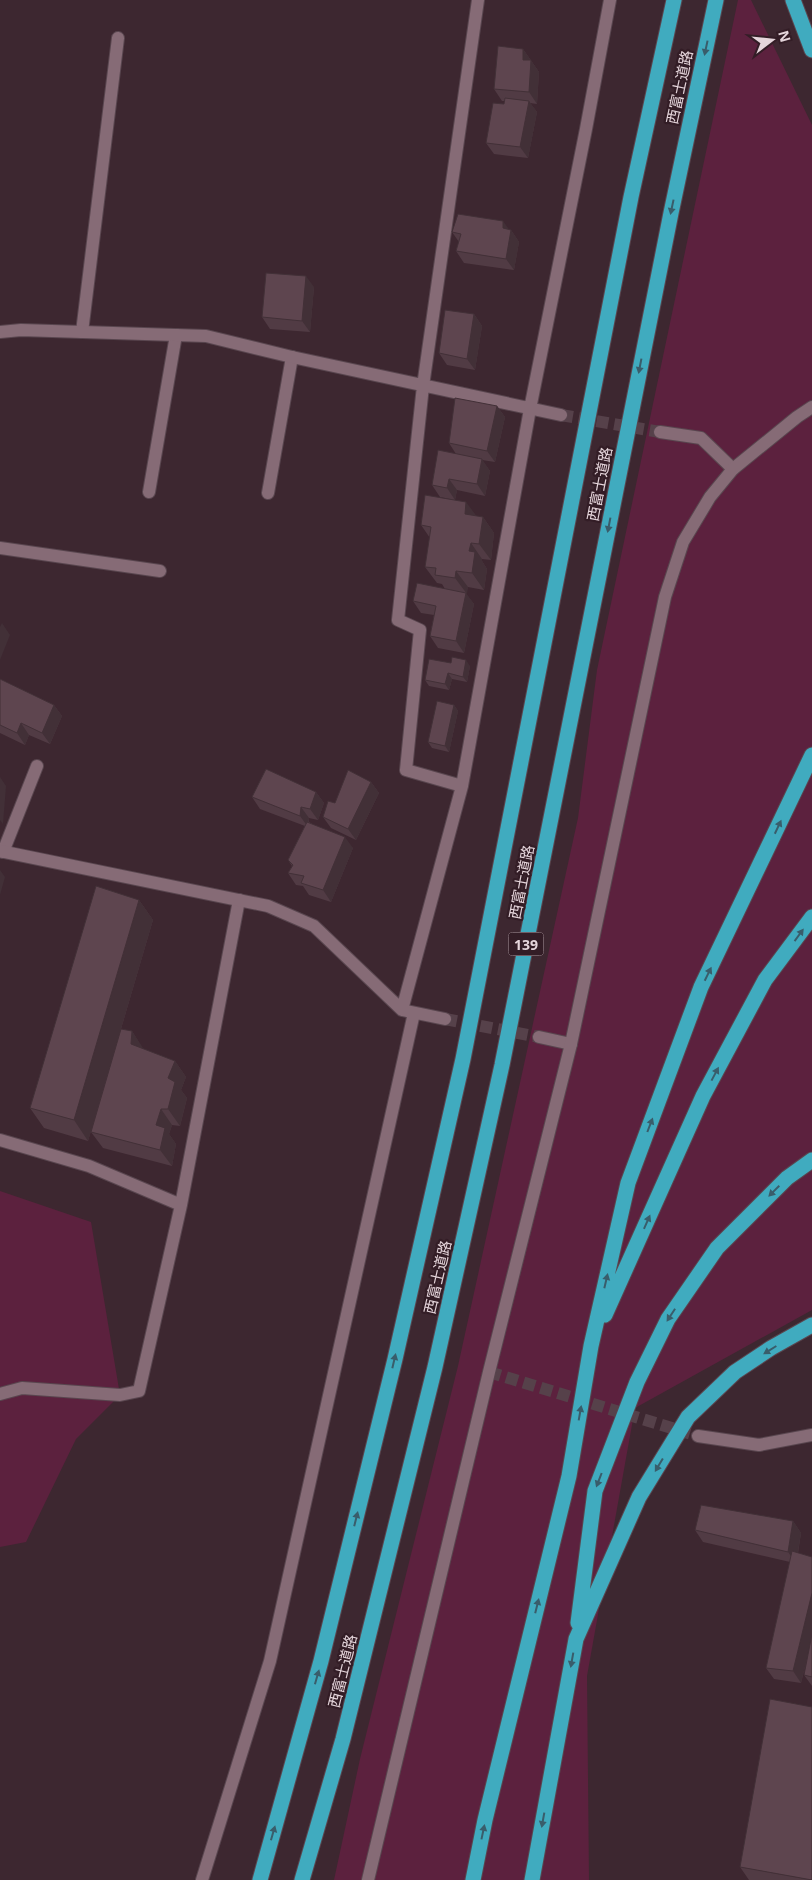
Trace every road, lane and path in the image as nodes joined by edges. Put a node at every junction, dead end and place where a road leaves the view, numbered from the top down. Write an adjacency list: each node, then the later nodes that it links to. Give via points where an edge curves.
1 (478, 0): 12 (street)
2 (610, 0): 14 (street)
3 (674, 0): 42 (highway, 西富士道路 / 139, one-way to 3, via 323,1651 395,1359 463,1059 629,207)
4 (716, 0): 43 (highway, 西富士道路 / 139, one-way to 43, via 500,1075 435,1367 343,1739)
5 (792, 0): 7 (highway)
6 (118, 38): 9 (street)
7 (812, 50)
8 (0, 332): 9 (street)
9 (82, 332): 10 (street)
10 (176, 335): 11 (street, via 206,336); 18 (street)
11 (292, 357): 12 (street); 19 (street)
12 (423, 386): 14 (street); 24 (street, via 398,620 420,630 406,770)
13 (812, 407): 17 (street)
14 (530, 408): 15 (street); 24 (street)
15 (561, 415)
16 (660, 432): 17 (street, via 701,438)
17 (733, 469): 31 (street, via 710,497 683,542 665,597)
18 (149, 492)
19 (268, 493)
20 (0, 548): 21 (street)
21 (160, 571)
22 (812, 755): 36 (highway, one-way to 22, via 628,1183 702,988)
23 (37, 766): 25 (street)
24 (462, 786): 28 (street)
25 (2, 852): 26 (street)
26 (239, 900): 28 (street, via 268,906 314,926); 34 (street)
27 (812, 917): 36 (highway, one-way to 27, via 702,1096 765,980)
28 (408, 1012): 29 (street); 41 (street, via 270,1661)
29 (444, 1019)
30 (539, 1036): 31 (street)
31 (571, 1044): 44 (street)
32 (0, 1140): 34 (street, via 89,1166)
33 (812, 1160): 40 (highway, one-way to 40, via 787,1178 717,1248 668,1319 637,1382 595,1491)
34 (181, 1205): 37 (street, via 139,1391 120,1395 22,1388)
35 (812, 1325): 40 (highway, one-way to 40, via 735,1372 688,1417 639,1497)
36 (592, 1346): 45 (highway, one-way to 36, via 568,1476)
37 (0, 1394)
38 (812, 1435): 39 (street, via 759,1445)
39 (698, 1436)
40 (576, 1639): 46 (highway, one-way to 46)
41 (202, 1880)
42 (260, 1880)
43 (302, 1880)
44 (368, 1880)
45 (472, 1880)
46 (532, 1880)

